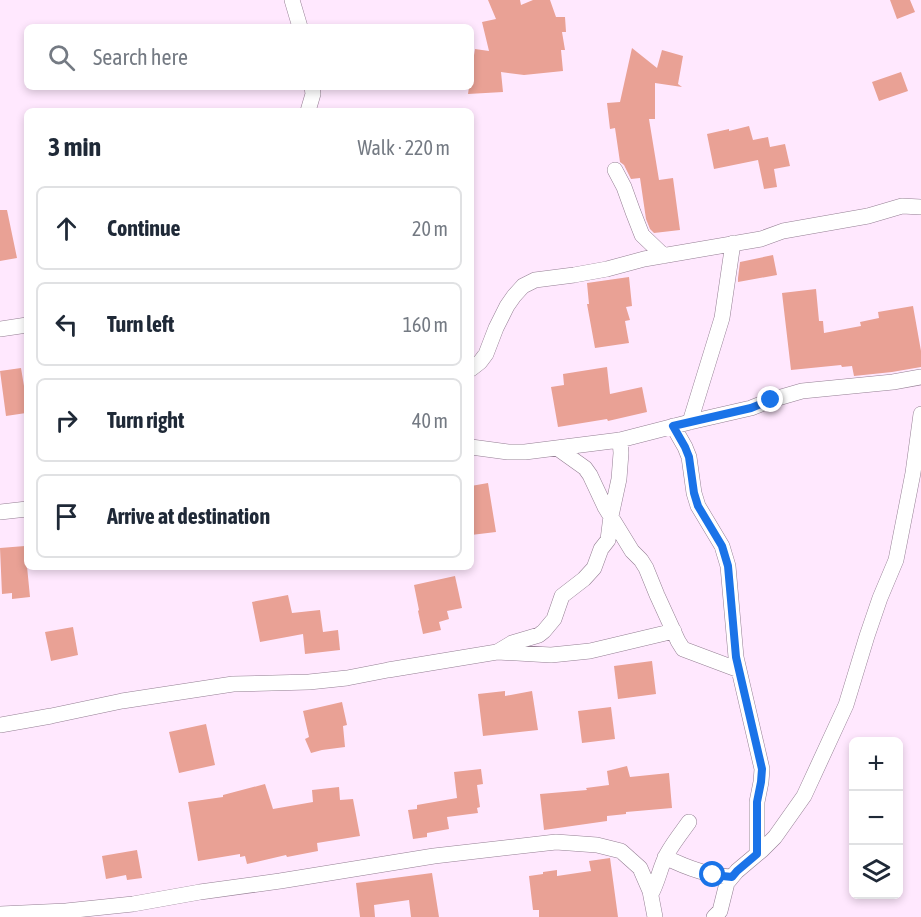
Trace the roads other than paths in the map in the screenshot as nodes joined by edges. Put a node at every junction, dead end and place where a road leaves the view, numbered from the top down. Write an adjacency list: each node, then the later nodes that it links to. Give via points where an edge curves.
1 (292, 0): 2 (street)
2 (299, 24)
3 (312, 90): 4 (street)
4 (309, 108)
5 (615, 170): 8 (street, via 642,235)
6 (921, 207): 7 (street, via 902,206)
7 (733, 243): 8 (street); 14 (street, via 722,318)
8 (664, 255): 11 (street, via 523,286 507,306 486,354)
9 (24, 325): 10 (street)
10 (0, 329)
11 (474, 367)
12 (921, 376): 14 (street, via 802,391)
13 (921, 414): 27 (street, via 896,560 846,705 804,796 775,837)
14 (690, 422): 15 (street)
15 (673, 426): 16 (street); 24 (street, via 689,457 698,506 722,546 728,566)
16 (620, 440): 18 (street); 21 (street, via 619,479)
17 (474, 447): 18 (street, via 508,452)
18 (557, 448): 21 (street, via 585,468)
19 (24, 509): 20 (street)
20 (0, 512)
21 (611, 516): 22 (street, via 646,568); 23 (street, via 608,540 594,568 562,596 549,625 538,635)
22 (674, 631): 23 (street, via 580,652); 24 (street, via 683,649)
23 (497, 652): 25 (street, via 347,678 233,684)
24 (739, 670): 27 (street, via 762,769 757,802)
25 (0, 725)
26 (689, 822): 28 (street)
27 (757, 854): 29 (street)
28 (665, 857): 29 (street, via 702,872); 30 (street)
29 (732, 877): 33 (street, via 720,911)
30 (651, 894): 31 (street, via 640,868 621,851 556,842 425,857 134,904); 32 (street)
31 (0, 914)
32 (655, 917)
33 (714, 917)

